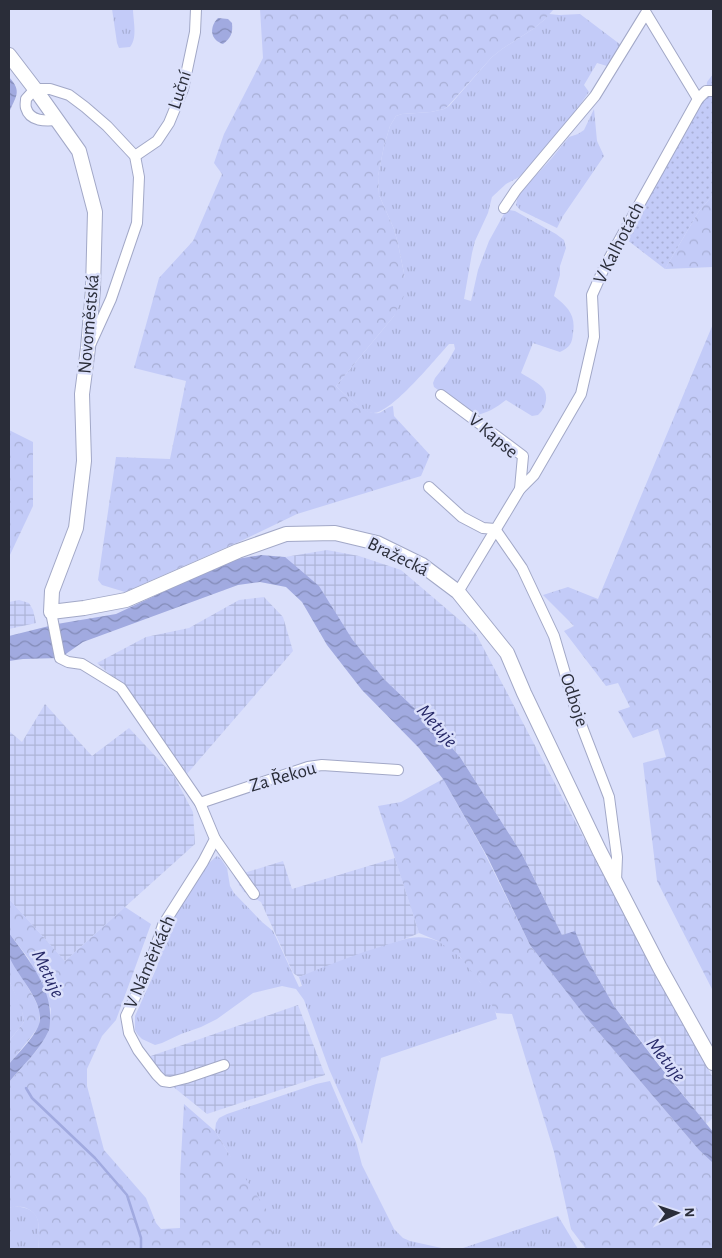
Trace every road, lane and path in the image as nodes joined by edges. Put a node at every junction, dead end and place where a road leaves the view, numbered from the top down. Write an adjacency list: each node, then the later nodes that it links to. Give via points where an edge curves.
1 (196, 9): 6 (street, Luční, via 195,32 183,89 169,123 157,141)
2 (9, 55): 3 (street, Novoměstská)
3 (35, 89): 6 (street, via 50,89 69,95 107,126); 8 (street, Novoměstská, via 79,151 95,212)
4 (713, 91): 5 (street, via 706,91)
5 (698, 99): 7 (street, via 646,13 595,96); 11 (street, V Kalhotách, via 624,230 592,295 594,337 581,394 534,474)
6 (134, 156): 8 (street, via 139,177 137,223 111,299)
7 (504, 208)
8 (88, 348): 14 (street, Novoměstská, via 82,394 84,461 76,528 52,591)
9 (441, 395): 11 (street, V Kapse, via 523,456)
10 (429, 487): 12 (street, via 462,517 483,528)
11 (520, 489): 12 (street, V Kalhotách)
12 (495, 529): 13 (street, V Kalhotách); 19 (street, Odboje, via 522,568 554,636 577,714 609,797 617,857)
13 (458, 592): 14 (street, Bražecká, via 422,565 377,542 335,534 286,534 238,550 126,600); 18 (street, Bražecká, via 507,653)
14 (52, 617): 16 (street, via 60,658 82,664 121,688)
15 (398, 770): 16 (street, Za Řekou, via 308,767)
16 (200, 803): 17 (street)
17 (215, 839): 20 (street); 22 (street, V Náměrkách, via 163,925 148,970 126,1016 129,1033 138,1050 162,1081 186,1078)
18 (599, 850): 19 (street, Odboje)
19 (616, 882): 21 (street, Odboje)
20 (254, 894)
21 (713, 1063)
22 (224, 1065)

